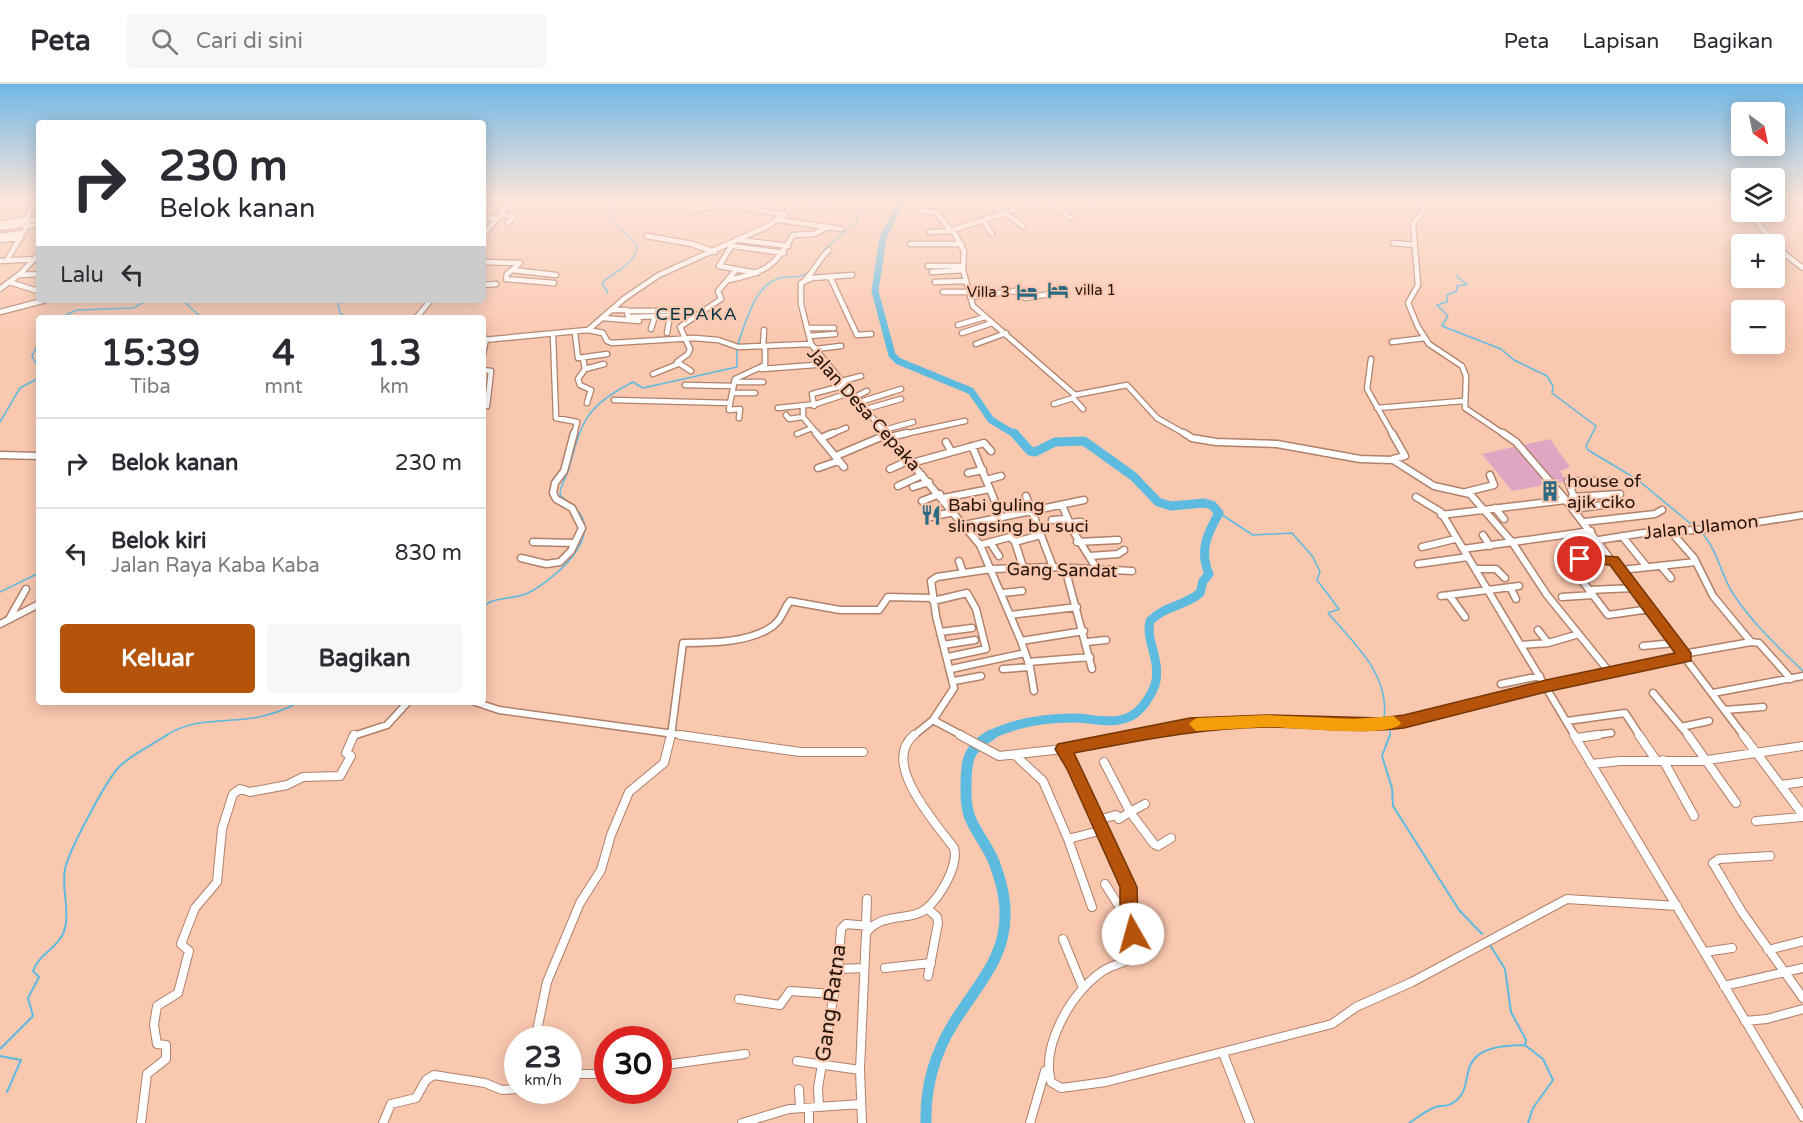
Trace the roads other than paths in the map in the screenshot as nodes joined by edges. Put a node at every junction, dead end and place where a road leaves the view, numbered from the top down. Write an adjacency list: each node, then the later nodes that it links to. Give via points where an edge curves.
1 (14, 247): 15 (street)
2 (702, 247): 11 (street)
3 (726, 247): 11 (street)
4 (730, 247): 22 (street, via 719,266)
5 (748, 247): 12 (street)
6 (787, 247): 12 (street)
7 (962, 247): 19 (street)
8 (1415, 247): 68 (street, via 1418,285 1408,303)
9 (1778, 247): 20 (street)
10 (829, 250): 31 (street)
11 (715, 252): 45 (street, via 659,275)
12 (784, 253): 24 (street)
13 (36, 257): 15 (street)
14 (36, 259): 26 (street)
15 (7, 260): 16 (street)
16 (0, 261)
17 (486, 262): 21 (street, via 520,263)
18 (928, 266): 19 (street)
19 (963, 268): 23 (street); 32 (street)
20 (1803, 268)
21 (511, 270): 27 (street); 35 (street, via 505,278)
22 (736, 270): 24 (street); 30 (street)
23 (932, 272)
24 (758, 273): 30 (street)
25 (36, 274): 26 (street)
26 (19, 275): 33 (street)
27 (556, 275)
28 (852, 276): 29 (street)
29 (831, 279): 31 (street); 64 (street, via 857,334)
30 (728, 280): 67 (street, via 718,293 721,299 680,327)
31 (805, 280): 56 (street, via 799,287)
32 (966, 281): 34 (street); 41 (street)
33 (9, 282): 38 (street); 39 (street)
34 (935, 282)
35 (554, 283)
36 (496, 284): 37 (street)
37 (486, 285)
38 (0, 289)
39 (36, 290)
40 (943, 292): 41 (street)
41 (969, 294): 42 (street, via 1015,291 1025,298); 51 (street, via 973,306)
42 (1050, 294)
43 (36, 303): 48 (street)
44 (428, 303): 49 (street)
45 (612, 310): 46 (street); 52 (street)
46 (628, 311): 47 (street); 50 (street, via 628,317)
47 (686, 311)
48 (0, 312)
49 (418, 315)
50 (655, 316): 57 (street); 61 (street, via 671,316)
51 (985, 317): 54 (street); 55 (street)
52 (603, 318): 53 (street); 58 (street)
53 (639, 321)
54 (992, 323): 62 (street); 63 (street)
55 (957, 325)
56 (808, 328): 66 (street); 66 (street, via 835,331)
57 (651, 329)
58 (588, 330): 60 (street); 70 (street, Jalan Desa Cepaka, via 603,333)
59 (764, 330): 74 (street)
60 (575, 333): 65 (street); 77 (street, via 577,357)
61 (667, 333)
62 (962, 333)
63 (1006, 333): 73 (street); 98 (street)
64 (871, 334)
65 (553, 335): 69 (street); 186 (street, via 556,418 577,422 564,471 553,494 570,505 581,525)
66 (809, 336): 72 (street)
67 (686, 338): 70 (street, Jalan Desa Cepaka); 74 (street, Jalan Desa Cepaka); 80 (street, via 690,353)
68 (1425, 338): 71 (street); 101 (street, via 1461,365 1466,379)
69 (486, 340)
70 (608, 342): 78 (street)
71 (1392, 342)
72 (811, 344): 74 (street, Jalan Desa Cepaka); 76 (street, Jalan Desa Cepaka)
73 (976, 344)
74 (764, 346): 83 (street, via 765,365)
75 (841, 346): 76 (street)
76 (815, 349): 81 (street, Jalan Desa Cepaka)
77 (583, 358): 78 (street); 82 (street)
78 (606, 359): 82 (street)
79 (1371, 359): 108 (street, via 1366,386)
80 (678, 364): 85 (street); 86 (street)
81 (828, 364): 83 (street); 89 (street, Jalan Desa Cepaka)
82 (585, 369): 102 (street, via 578,379 580,386 591,390)
83 (761, 369): 91 (street, via 738,377)
84 (486, 370): 105 (street, via 491,371)
85 (691, 371)
86 (653, 374)
87 (861, 375): 89 (street)
88 (763, 382): 91 (street)
89 (844, 383): 96 (street); 97 (street, Jalan Desa Cepaka)
90 (685, 385): 91 (street)
91 (733, 387): 95 (street); 103 (street)
92 (810, 387): 96 (street)
93 (901, 389): 97 (street)
94 (867, 392): 97 (street)
95 (755, 393)
96 (812, 394): 106 (street)
97 (856, 397): 106 (street); 110 (street, Jalan Desa Cepaka)
98 (1074, 397): 104 (street); 111 (street); 129 (street, via 1127,385 1157,418 1192,438 1277,444 1360,459)
99 (901, 399): 110 (street)
100 (614, 400): 103 (street)
101 (1463, 401): 108 (street); 152 (street, via 1470,414 1518,444)
102 (587, 403)
103 (730, 403): 114 (street, via 729,410 740,409)
104 (1053, 404)
105 (487, 405)
106 (814, 406): 109 (street)
107 (778, 408): 109 (street)
108 (1377, 408): 129 (street, via 1405,456)
109 (803, 409): 113 (street)
110 (866, 409): 120 (street, Jalan Desa Cepaka)
111 (1083, 409)
112 (786, 415): 113 (street, via 789,419)
113 (803, 417): 117 (street)
114 (739, 418)
115 (965, 420): 120 (street)
116 (913, 422): 120 (street)
117 (812, 428): 119 (street); 121 (street)
118 (846, 428): 121 (street)
119 (796, 434)
120 (887, 434): 128 (street); 130 (street, Jalan Desa Cepaka)
121 (821, 438): 128 (street)
122 (946, 442): 124 (street)
123 (972, 446): 124 (street); 125 (street, via 985,443); 135 (street)
124 (951, 451): 130 (street)
125 (991, 451)
126 (2, 455): 127 (street); 131 (street)
127 (36, 456)
128 (837, 458): 132 (street); 133 (street)
129 (1393, 460): 146 (street, via 1434,486)
130 (911, 461): 134 (street); 137 (street, Jalan Desa Cepaka)
131 (0, 462)
132 (844, 467)
133 (818, 468)
134 (890, 469)
135 (983, 470): 136 (street); 140 (street)
136 (968, 473)
137 (922, 474): 141 (street, Jalan Desa Cepaka); 143 (street)
138 (1490, 475): 146 (street, via 1494,485)
139 (1001, 476): 140 (street)
140 (986, 480): 145 (street)
141 (928, 482): 144 (street); 148 (street, Jalan Desa Cepaka)
142 (1613, 482): 151 (street, via 1567,482)
143 (898, 486)
144 (913, 487)
145 (990, 489): 148 (street); 165 (street)
146 (1466, 492): 159 (street)
147 (1620, 494): 151 (street)
148 (941, 496): 154 (street); 162 (street, Jalan Desa Cepaka)
149 (1026, 496): 158 (street)
150 (1416, 497): 163 (street)
151 (1574, 497): 152 (street)
152 (1566, 499): 157 (street); 160 (street)
153 (1084, 500): 156 (street)
154 (922, 501)
155 (1618, 503): 160 (street)
156 (1062, 505): 158 (street); 169 (street)
157 (1496, 508): 159 (street); 167 (street)
158 (1033, 509): 165 (street); 175 (street)
159 (1485, 509): 163 (street); 185 (street)
160 (1573, 509): 171 (street)
161 (1662, 510): 171 (street)
162 (953, 512): 166 (street); 172 (street, Jalan Desa Cepaka)
163 (1441, 515): 178 (street)
164 (1803, 515): 174 (street, Jalan Ulamon)
165 (1001, 516): 172 (street)
166 (931, 517)
167 (1504, 519)
168 (1052, 520): 169 (street)
169 (1066, 521): 170 (street); 184 (street)
170 (1081, 522)
171 (1584, 522): 173 (street)
172 (964, 525): 187 (street, Jalan Desa Cepaka)
173 (1591, 531): 180 (street); 185 (street)
174 (1672, 533): 177 (street, Jalan Ulamon); 199 (street)
175 (1041, 535): 183 (street); 203 (street)
176 (1483, 535): 188 (street)
177 (1622, 536): 180 (street, Jalan Ulamon); 204 (street)
178 (1455, 539): 189 (street); 190 (street)
179 (1118, 540): 184 (street)
180 (1599, 540): 198 (street)
181 (533, 542): 186 (street)
182 (990, 542): 183 (street, via 1012,537); 187 (street); 192 (street)
183 (1015, 542): 202 (street)
184 (1077, 542): 193 (street)
185 (1512, 542): 188 (street); 239 (street)
186 (574, 543): 195 (street, via 569,556 556,566)
187 (980, 545): 206 (street, Jalan Desa Cepaka)
188 (1490, 546): 190 (street)
189 (1422, 547)
190 (1462, 549): 194 (street)
191 (1124, 550): 193 (street)
192 (999, 556)
193 (1090, 556): 207 (street)
194 (1468, 557): 200 (street); 208 (street)
195 (521, 558)
196 (1568, 559): 198 (street)
197 (959, 561): 211 (street)
198 (1614, 561): 209 (street)
199 (1696, 562): 201 (street); 244 (street, via 1713,596)
200 (1418, 564)
201 (1660, 566): 204 (street); 214 (street)
202 (1023, 567): 203 (street, Gang Sandat); 206 (street, Gang Sandat)
203 (1053, 567): 205 (street, Gang Sandat)
204 (1647, 567): 209 (street)
205 (1065, 568): 207 (street, Gang Sandat); 229 (street)
206 (991, 569): 211 (street, Gang Sandat); 222 (street, Jalan Desa Cepaka)
207 (1097, 569): 210 (street, Gang Sandat)
208 (1476, 569): 213 (street, via 1496,568); 219 (street)
209 (1621, 570): 217 (street)
210 (1132, 571)
211 (963, 573): 226 (street, Gang Sandat, via 933,579)
212 (1577, 574): 221 (street)
213 (1505, 578)
214 (1671, 578)
215 (1519, 586): 216 (street)
216 (1510, 587): 219 (street); 227 (street)
217 (1634, 588): 221 (street); 230 (street)
218 (26, 589): 233 (street)
219 (1488, 589): 223 (street); 248 (street)
220 (1022, 591): 222 (street)
221 (1591, 592): 225 (street); 230 (street, via 1609,615)
222 (1002, 593): 231 (street, Jalan Desa Cepaka)
223 (1449, 595): 224 (street); 232 (street)
224 (1441, 596)
225 (1562, 597)
226 (933, 599): 238 (street); 252 (street, via 967,593 976,609 986,650); 278 (street, via 888,597 879,610 866,607 850,611 790,601 775,624 745,638 683,643)
227 (1515, 599)
228 (36, 606): 233 (street)
229 (1077, 607): 231 (street); 237 (street)
230 (1650, 609): 246 (street)
231 (1010, 615): 242 (street, Jalan Desa Cepaka)
232 (1465, 617)
233 (9, 620): 234 (street)
234 (0, 624)
235 (972, 628): 238 (street)
236 (1538, 630): 245 (street)
237 (1084, 631): 242 (street); 243 (street)
238 (940, 632): 247 (street)
239 (1579, 634): 245 (street); 258 (street)
240 (975, 640): 247 (street)
241 (1106, 640): 243 (street)
242 (1020, 641): 250 (street, Jalan Desa Cepaka)
243 (1087, 642): 253 (street)
244 (1751, 642): 251 (street); 262 (street, via 1759,643)
245 (1548, 643): 248 (street)
246 (1675, 643): 249 (street); 251 (street)
247 (943, 645): 252 (street)
248 (1522, 645): 260 (street)
249 (1643, 646)
250 (1025, 653): 254 (street, Jalan Desa Cepaka); 255 (street)
251 (1685, 655): 258 (street); 268 (street)
252 (948, 657): 255 (street)
253 (1090, 657): 254 (street); 257 (street)
254 (1029, 664): 256 (street); 266 (street, Jalan Desa Cepaka)
255 (951, 669): 263 (street)
256 (1004, 669)
257 (1092, 669)
258 (1611, 674): 265 (street)
259 (981, 676): 263 (street)
260 (1540, 676): 264 (street); 265 (street)
261 (1803, 676): 262 (street)
262 (1793, 678): 268 (street)
263 (954, 681): 273 (street, via 954,688)
264 (1502, 684)
265 (1546, 686): 274 (street); 281 (street, via 1404,722 1190,724)
266 (1034, 691)
267 (1653, 693): 276 (street)
268 (1713, 693): 272 (street)
269 (405, 705): 344 (street, via 387,725 354,734 346,752 351,756 340,776 303,777 287,785 250,792 240,789 233,794 222,829 217,882 195,908 181,944 189,951 178,993 158,1006 154,1024 157,1044 166,1045 166,1059 147,1074)
270 (484, 705): 278 (street)
271 (1763, 707): 272 (street)
272 (1725, 711): 283 (street)
273 (933, 720): 284 (street, via 990,752); 306 (street, via 907,741 902,753 912,793 948,838 956,855 952,875)
274 (1567, 721): 279 (street); 286 (street, via 1625,713)
275 (1709, 721): 276 (street)
276 (1681, 728): 285 (street)
277 (1611, 733): 279 (street)
278 (671, 735): 282 (street, via 800,752); 328 (street, via 663,764 629,792 601,870 580,903 547,982)
279 (1577, 738): 288 (street)
280 (1803, 746): 283 (street)
281 (1063, 749): 284 (street); 296 (street)
282 (863, 752)
283 (1757, 752): 285 (street); 290 (street)
284 (1016, 756): 300 (street, via 1041,777)
285 (1706, 759): 286 (street); 291 (street)
286 (1660, 760): 288 (street); 294 (street)
287 (1104, 762): 293 (street)
288 (1592, 764): 304 (street)
289 (1803, 782): 290 (street)
290 (1781, 785): 295 (street)
291 (1737, 803)
292 (1145, 804): 293 (street)
293 (1130, 812): 296 (street, via 1119,819 1116,815); 299 (street, via 1154,844 1158,846)
294 (1694, 816)
295 (1803, 816): 297 (street)
296 (1098, 820): 298 (street)
297 (1756, 821)
298 (1103, 830): 300 (street); 307 (street, via 1129,887)
299 (1171, 838)
300 (1068, 839): 305 (street)
301 (1770, 856): 312 (street, via 1719,859 1713,863)
302 (1105, 884): 307 (street)
303 (867, 899): 308 (street)
304 (1677, 906): 313 (street); 329 (street, via 1567,899 1412,982 1356,1007 1332,1024)
305 (1092, 907)
306 (927, 908): 308 (street); 314 (street, via 938,922)
307 (1129, 922): 322 (street, via 1137,955 1107,968)
308 (868, 925): 315 (street); 318 (street, Gang Ratna, via 842,925)
309 (1063, 939): 322 (street)
310 (1803, 940): 312 (street)
311 (1732, 948): 313 (street)
312 (1768, 950): 319 (street)
313 (1705, 952): 321 (street)
314 (931, 963): 316 (street); 320 (street)
315 (864, 968): 318 (street); 334 (street)
316 (885, 968)
317 (1803, 968): 319 (street)
318 (838, 969): 323 (street, Gang Ratna)
319 (1784, 973): 321 (street); 324 (street)
320 (928, 976)
321 (1724, 986): 327 (street)
322 (1083, 988): 335 (street, via 1056,1036)
323 (833, 994): 325 (street, via 790,991 780,1005); 332 (street, Gang Ratna)
324 (1803, 998)
325 (739, 999)
326 (1803, 1009): 327 (street)
327 (1745, 1021): 340 (street)
328 (537, 1026)
329 (1224, 1053): 335 (street, via 1070,1088 1055,1086); 350 (street)
330 (745, 1054): 333 (street)
331 (797, 1061): 332 (street)
332 (822, 1063): 334 (street); 339 (street, Gang Ratna)
333 (672, 1064)
334 (860, 1070): 338 (street)
335 (1046, 1070): 349 (street)
336 (799, 1089): 341 (street)
337 (504, 1090): 345 (street, via 434,1075 426,1080 416,1098 391,1104)
338 (861, 1104): 339 (street); 348 (street)
339 (819, 1107): 341 (street)
340 (1800, 1107): 342 (street)
341 (804, 1108): 343 (street); 347 (street)
342 (1803, 1117)
343 (762, 1121): 346 (street)
344 (141, 1123)
345 (384, 1123)
346 (742, 1123)
347 (809, 1123)
348 (862, 1123)
349 (1030, 1123)
350 (1250, 1123)

